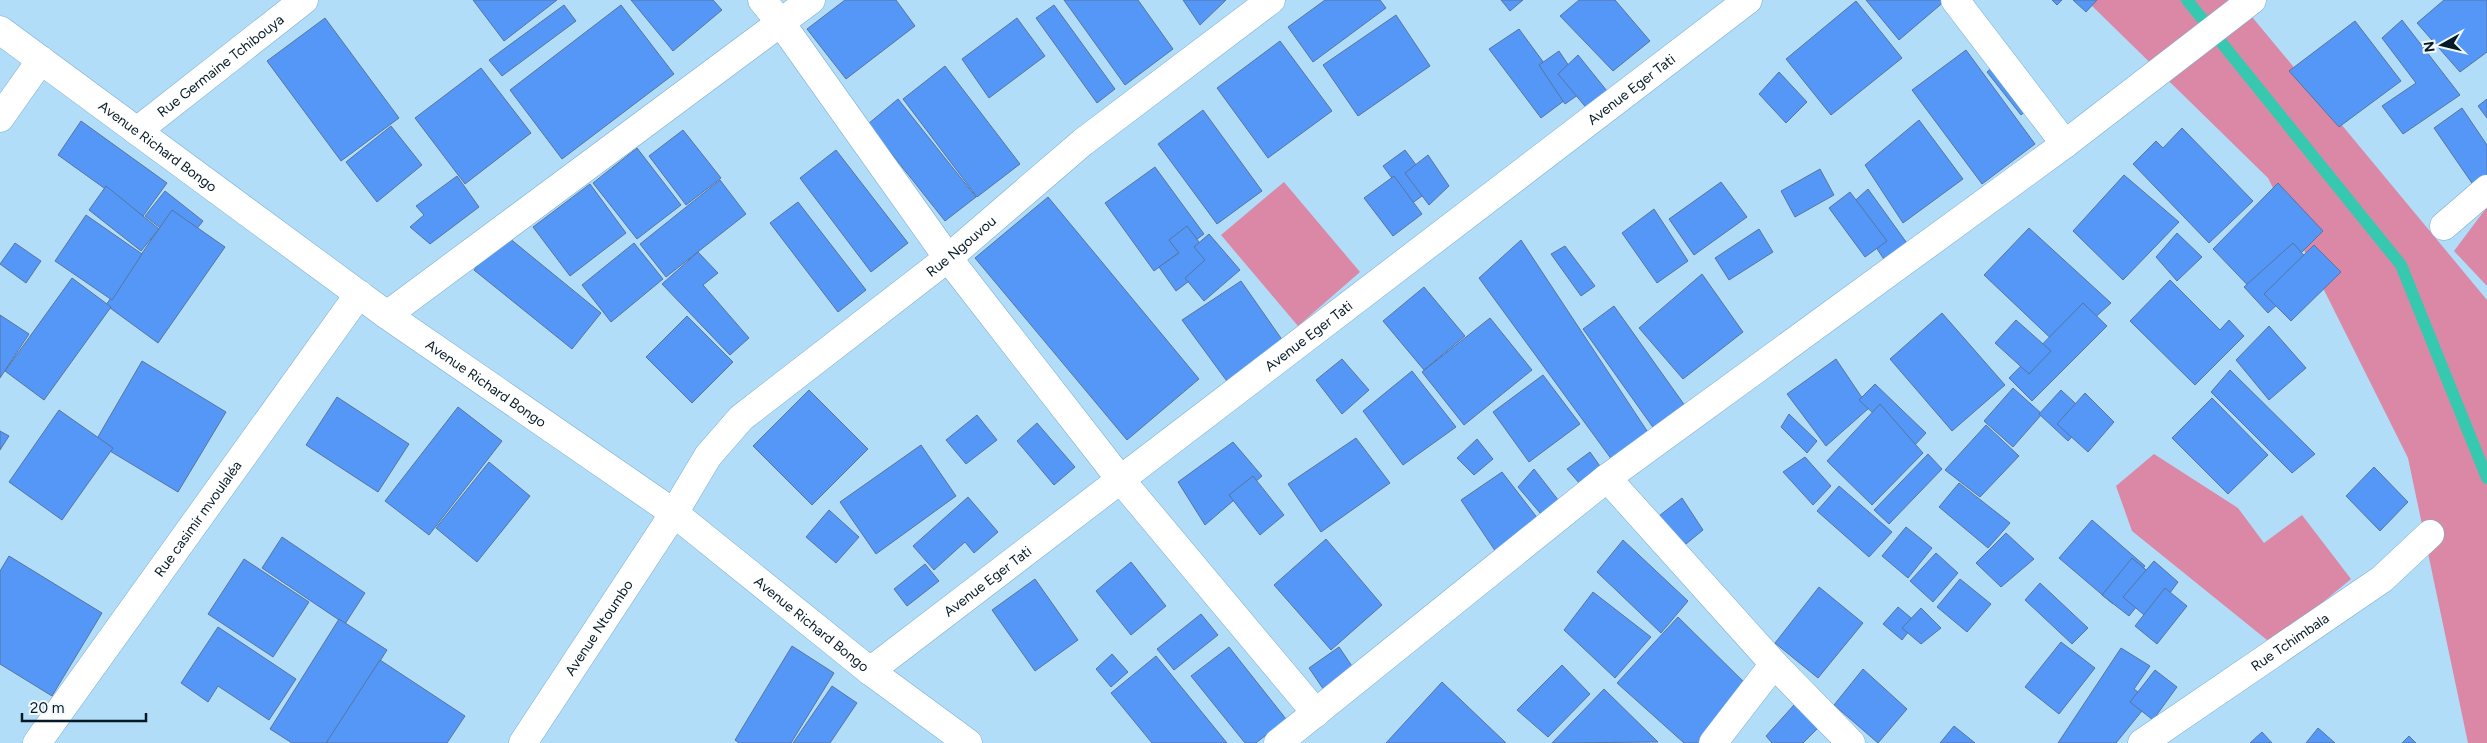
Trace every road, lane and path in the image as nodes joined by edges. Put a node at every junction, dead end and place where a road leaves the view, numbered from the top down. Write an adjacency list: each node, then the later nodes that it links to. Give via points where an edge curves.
1 (304, 0): 12 (street, Rue Germaine Tchibouya)
2 (762, 0): 8 (street)
3 (811, 0): 8 (street)
4 (1271, 0): 16 (street, Rue Ngouvou, via 1083,142)
5 (1748, 0): 20 (street, Avenue Eger Tati)
6 (1955, 0): 13 (street)
7 (2252, 0): 13 (street)
8 (781, 23): 16 (street); 18 (street)
9 (0, 30): 10 (street, Avenue Richard Bongo)
10 (41, 60): 11 (street); 12 (street, Avenue Richard Bongo)
11 (0, 118)
12 (137, 131): 17 (street, Avenue Richard Bongo)
13 (2065, 144): 19 (street)
14 (2487, 189): 15 (street)
15 (2444, 226)
16 (948, 258): 20 (street); 21 (street, Rue Ngouvou, via 741,418 708,456)
17 (359, 294): 18 (street, Avenue Richard Bongo); 26 (street, Rue casimir mvoulaléa)
18 (387, 315): 21 (street, Avenue Richard Bongo)
19 (1607, 478): 23 (street); 25 (street)
20 (1120, 479): 24 (street, Avenue Eger Tati); 25 (street)
21 (674, 513): 24 (street, Avenue Richard Bongo); 27 (street, Avenue Ntoumbo)
22 (2430, 534): 32 (street, Rue Tchimbala, via 2382,579)
23 (1774, 664): 30 (street); 31 (street)
24 (870, 671): 28 (street, Avenue Richard Bongo)
25 (1316, 713): 29 (street)
26 (37, 743)
27 (523, 743)
28 (968, 743)
29 (1278, 743)
30 (1714, 743)
31 (1851, 743)
32 (2142, 743)

